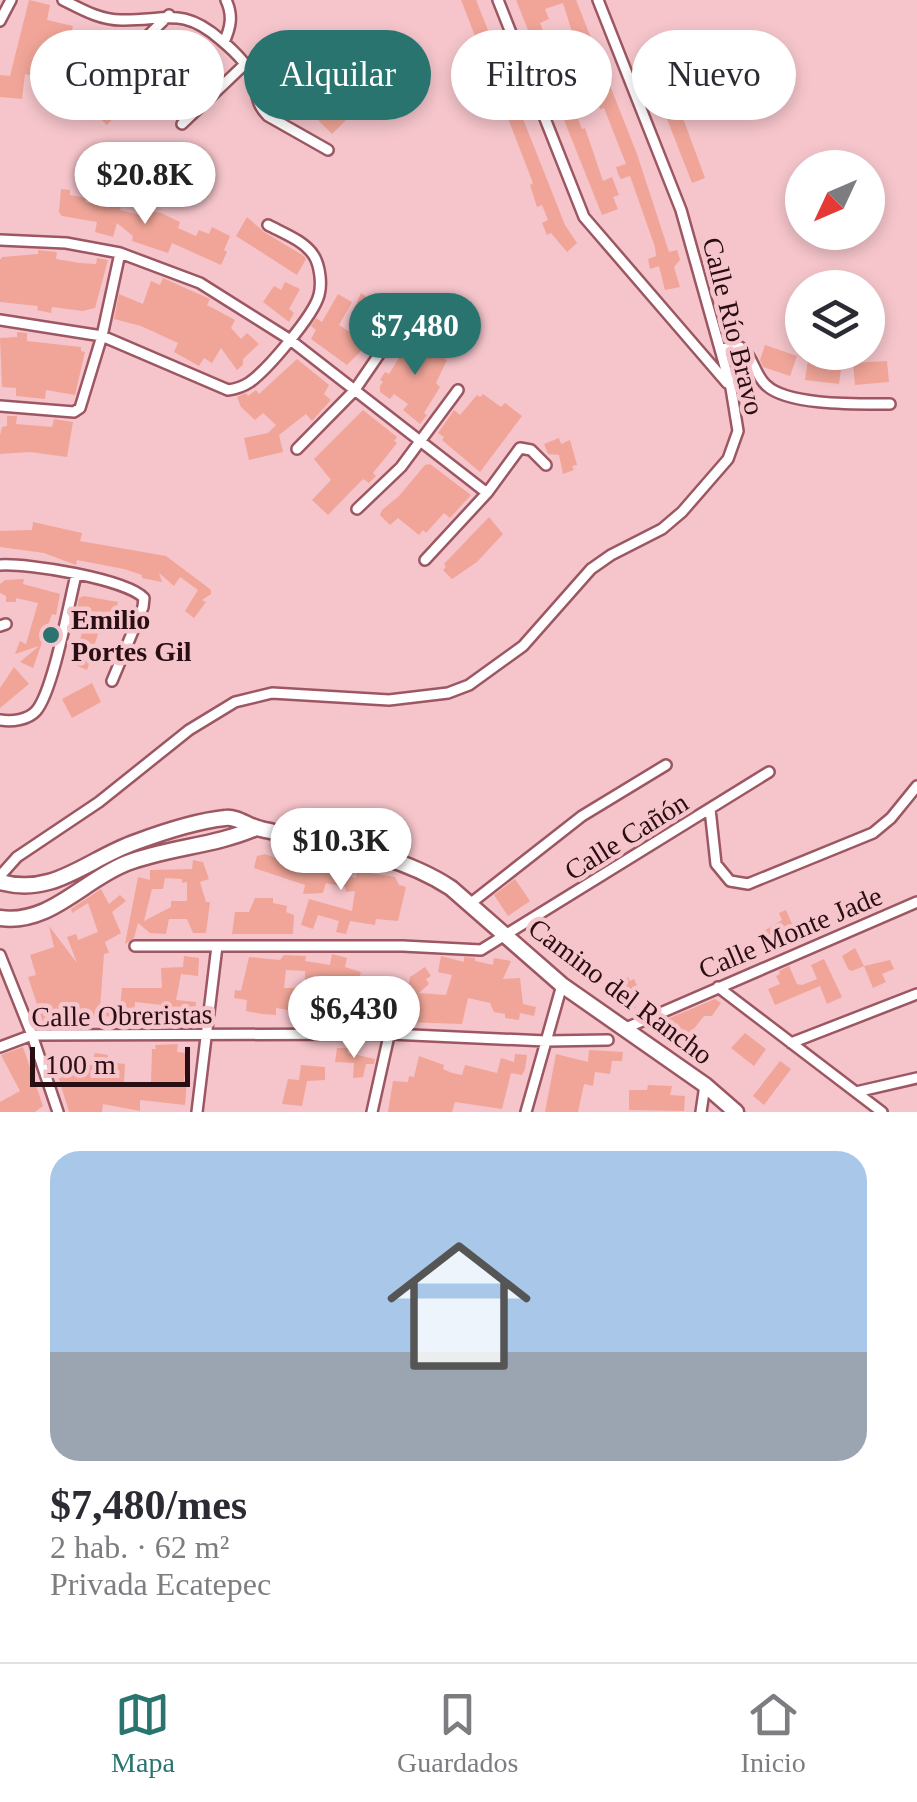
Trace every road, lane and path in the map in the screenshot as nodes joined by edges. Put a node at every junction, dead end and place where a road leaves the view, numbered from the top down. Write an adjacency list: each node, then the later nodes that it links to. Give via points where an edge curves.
1 (11, 0): 7 (street)
2 (63, 0): 6 (street, via 108,19)
3 (226, 0): 10 (street, via 231,13)
4 (498, 0): 24 (street, via 584,216)
5 (598, 0): 23 (street, Calle Río Bravo, via 682,210)
6 (168, 15): 8 (street); 9 (street)
7 (0, 20)
8 (153, 30)
9 (206, 30)
10 (224, 42): 11 (street)
11 (244, 63)
12 (244, 65): 14 (street)
13 (279, 120): 15 (street)
14 (182, 124)
15 (328, 150)
16 (268, 224): 22 (street, via 305,246 320,280 318,300)
17 (0, 240): 18 (street)
18 (120, 253): 21 (street); 22 (street, via 200,283)
19 (0, 320): 21 (street)
20 (402, 321): 26 (street)
21 (102, 336): 22 (street, via 228,390 250,382); 28 (street, via 80,408)
22 (289, 339): 26 (street)
23 (720, 349): 24 (street, Calle Río Bravo); 27 (street, via 747,352 771,390 821,402)
24 (731, 388): 44 (street, Calle Río Bravo, via 738,431 728,459 662,530 591,569 499,666 469,685 423,697 272,693 235,702 17,857)
25 (458, 390): 29 (street)
26 (354, 391): 29 (street); 30 (street)
27 (890, 404)
28 (0, 406)
29 (422, 442): 32 (street); 33 (street)
30 (297, 449)
31 (546, 465): 32 (street, via 520,448)
32 (487, 493): 34 (street)
33 (357, 509)
34 (426, 560)
35 (0, 564): 36 (street)
36 (76, 575): 37 (street, via 136,590 144,598); 38 (street, via 46,694 35,712)
37 (112, 681)
38 (0, 720)
39 (666, 765): 46 (street, via 582,816)
40 (769, 772): 42 (street, Calle Cañón)
41 (917, 786): 42 (street, via 874,832 748,884 730,881 716,864)
42 (710, 809): 48 (street, Calle Cañón)
43 (256, 828): 44 (main road, Camino del Rancho, via 230,816 138,841 43,884 22,888); 46 (main road, Camino del Rancho, via 394,861 436,878); 47 (main road, via 124,864 54,908)
44 (0, 879)
45 (917, 902): 53 (street, Calle Monte Jade)
46 (471, 904): 48 (main road, Camino del Rancho)
47 (0, 918)
48 (506, 937): 50 (street, Calle Cañón, via 481,950); 52 (main road, Camino del Rancho)
49 (135, 946): 50 (street, Calle Cañón)
50 (217, 946): 59 (street)
51 (0, 955): 57 (street)
52 (562, 985): 56 (main road, Camino del Rancho); 61 (street)
53 (718, 987): 56 (street, Calle Monte Jade); 62 (street)
54 (917, 994): 62 (street)
55 (398, 995): 58 (street)
56 (626, 1028): 65 (main road, Camino del Rancho)
57 (32, 1034): 59 (street, Calle Obreristas); 63 (street, Calle Obreristas); 67 (street)
58 (390, 1034): 59 (street, Calle Obreristas); 61 (street, Calle Obreristas); 69 (street)
59 (206, 1036): 68 (street)
60 (608, 1040): 61 (street, Calle Obreristas)
61 (546, 1041): 70 (street)
62 (790, 1043): 66 (street)
63 (0, 1047)
64 (917, 1078): 66 (street)
65 (705, 1085): 71 (street); 72 (main road, Camino del Rancho)
66 (856, 1092): 73 (street)
67 (58, 1112)
68 (197, 1112)
69 (372, 1112)
70 (526, 1112)
71 (702, 1112)
72 (736, 1112)
73 (882, 1112)

